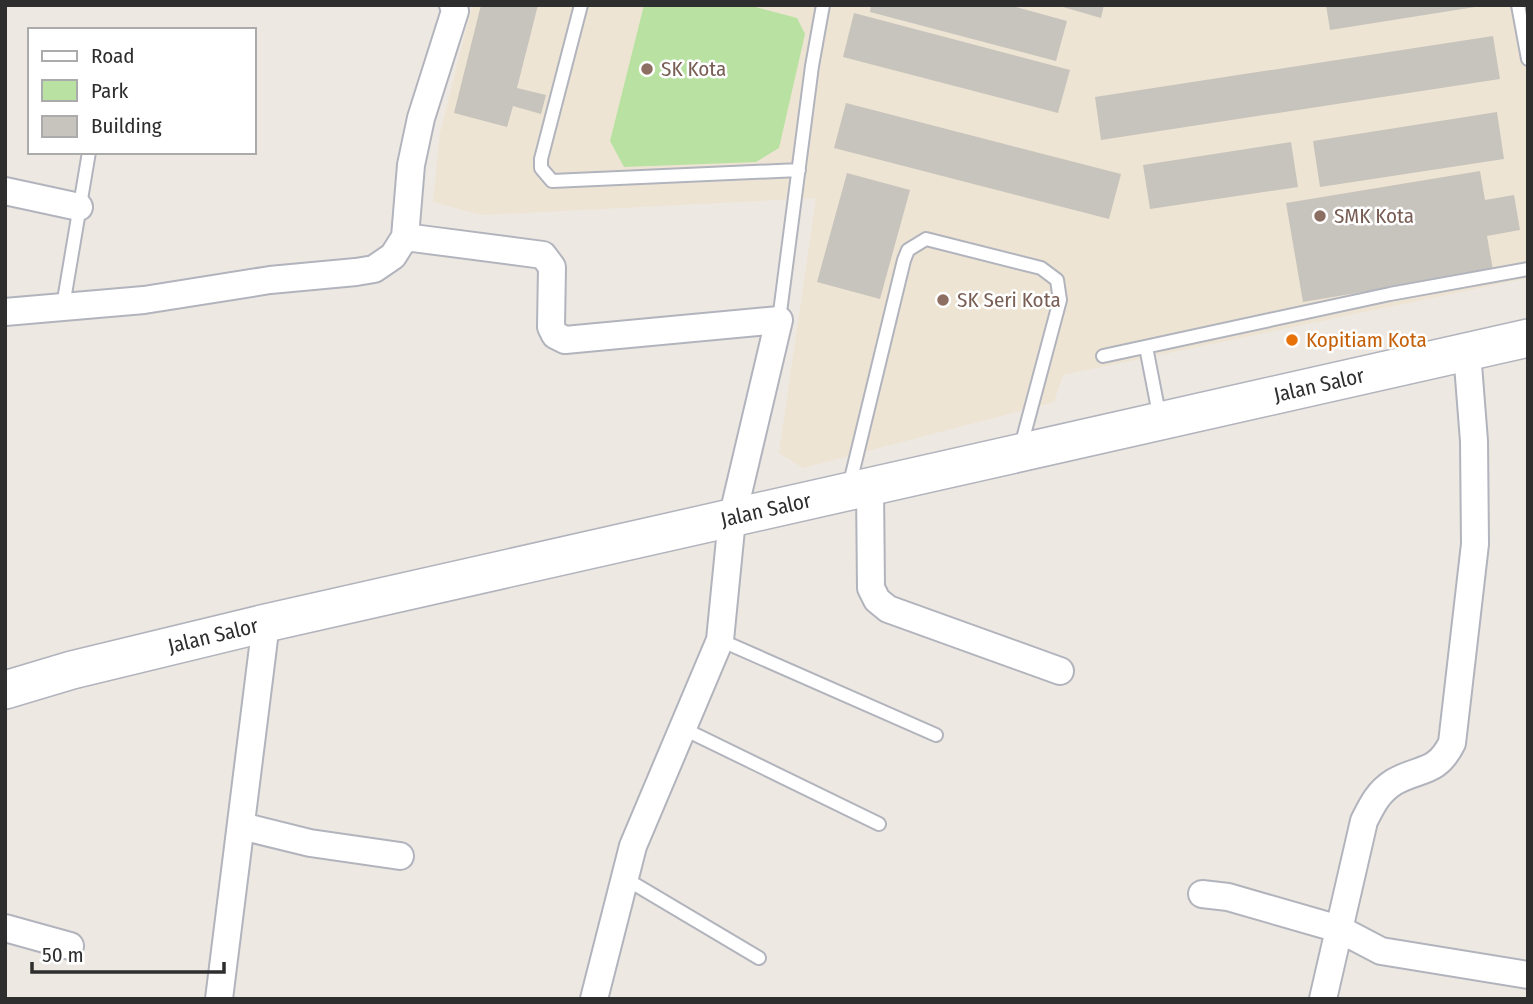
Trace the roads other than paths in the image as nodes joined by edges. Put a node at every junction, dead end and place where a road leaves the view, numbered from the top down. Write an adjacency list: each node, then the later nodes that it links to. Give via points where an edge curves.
1 (453, 5): 10 (street, via 411,164)
2 (581, 5): 7 (lane, via 541,159 545,176 552,181)
3 (822, 5): 7 (lane)
4 (1518, 5): 5 (lane)
5 (1528, 59)
6 (89, 154): 9 (lane)
7 (799, 170): 14 (lane)
8 (5, 191): 9 (street)
9 (79, 207): 12 (lane)
10 (405, 237): 12 (street, via 393,256 374,269 270,279 144,300); 14 (street, via 543,255 552,267 551,327 565,340)
11 (1528, 269): 16 (lane)
12 (63, 306): 13 (street)
13 (5, 312)
14 (779, 320): 22 (street)
15 (1528, 338): 17 (main road, Jalan Salor)
16 (1146, 347): 18 (lane); 19 (lane)
17 (1467, 352): 19 (main road, Jalan Salor); 35 (street, via 1475,544 1452,743 1444,758 1426,772 1395,782 1376,797 1364,821)
18 (1103, 356)
19 (1161, 421): 20 (main road, Jalan Salor)
20 (1019, 453): 21 (main road, Jalan Salor); 21 (lane, via 1060,300 1057,280 1041,268 926,239 908,250 904,260)
21 (859, 490): 22 (main road, Jalan Salor); 25 (street, via 871,588 877,600 888,609)
22 (732, 519): 23 (main road, Jalan Salor); 24 (street)
23 (266, 624): 26 (main road, Jalan Salor); 30 (street)
24 (720, 640): 27 (street); 28 (lane)
25 (1060, 671)
26 (6, 690)
27 (681, 728): 29 (lane); 32 (street, via 633,846)
28 (936, 735)
29 (879, 824)
30 (241, 825): 31 (street, via 310,843); 39 (street)
31 (400, 856)
32 (626, 879): 37 (lane); 40 (street)
33 (1202, 894): 35 (street, via 1228,897)
34 (5, 928): 36 (street)
35 (1339, 929): 38 (street, via 1381,951); 41 (street)
36 (70, 946)
37 (759, 958)
38 (1528, 975)
39 (219, 999)
40 (594, 999)
41 (1323, 999)

